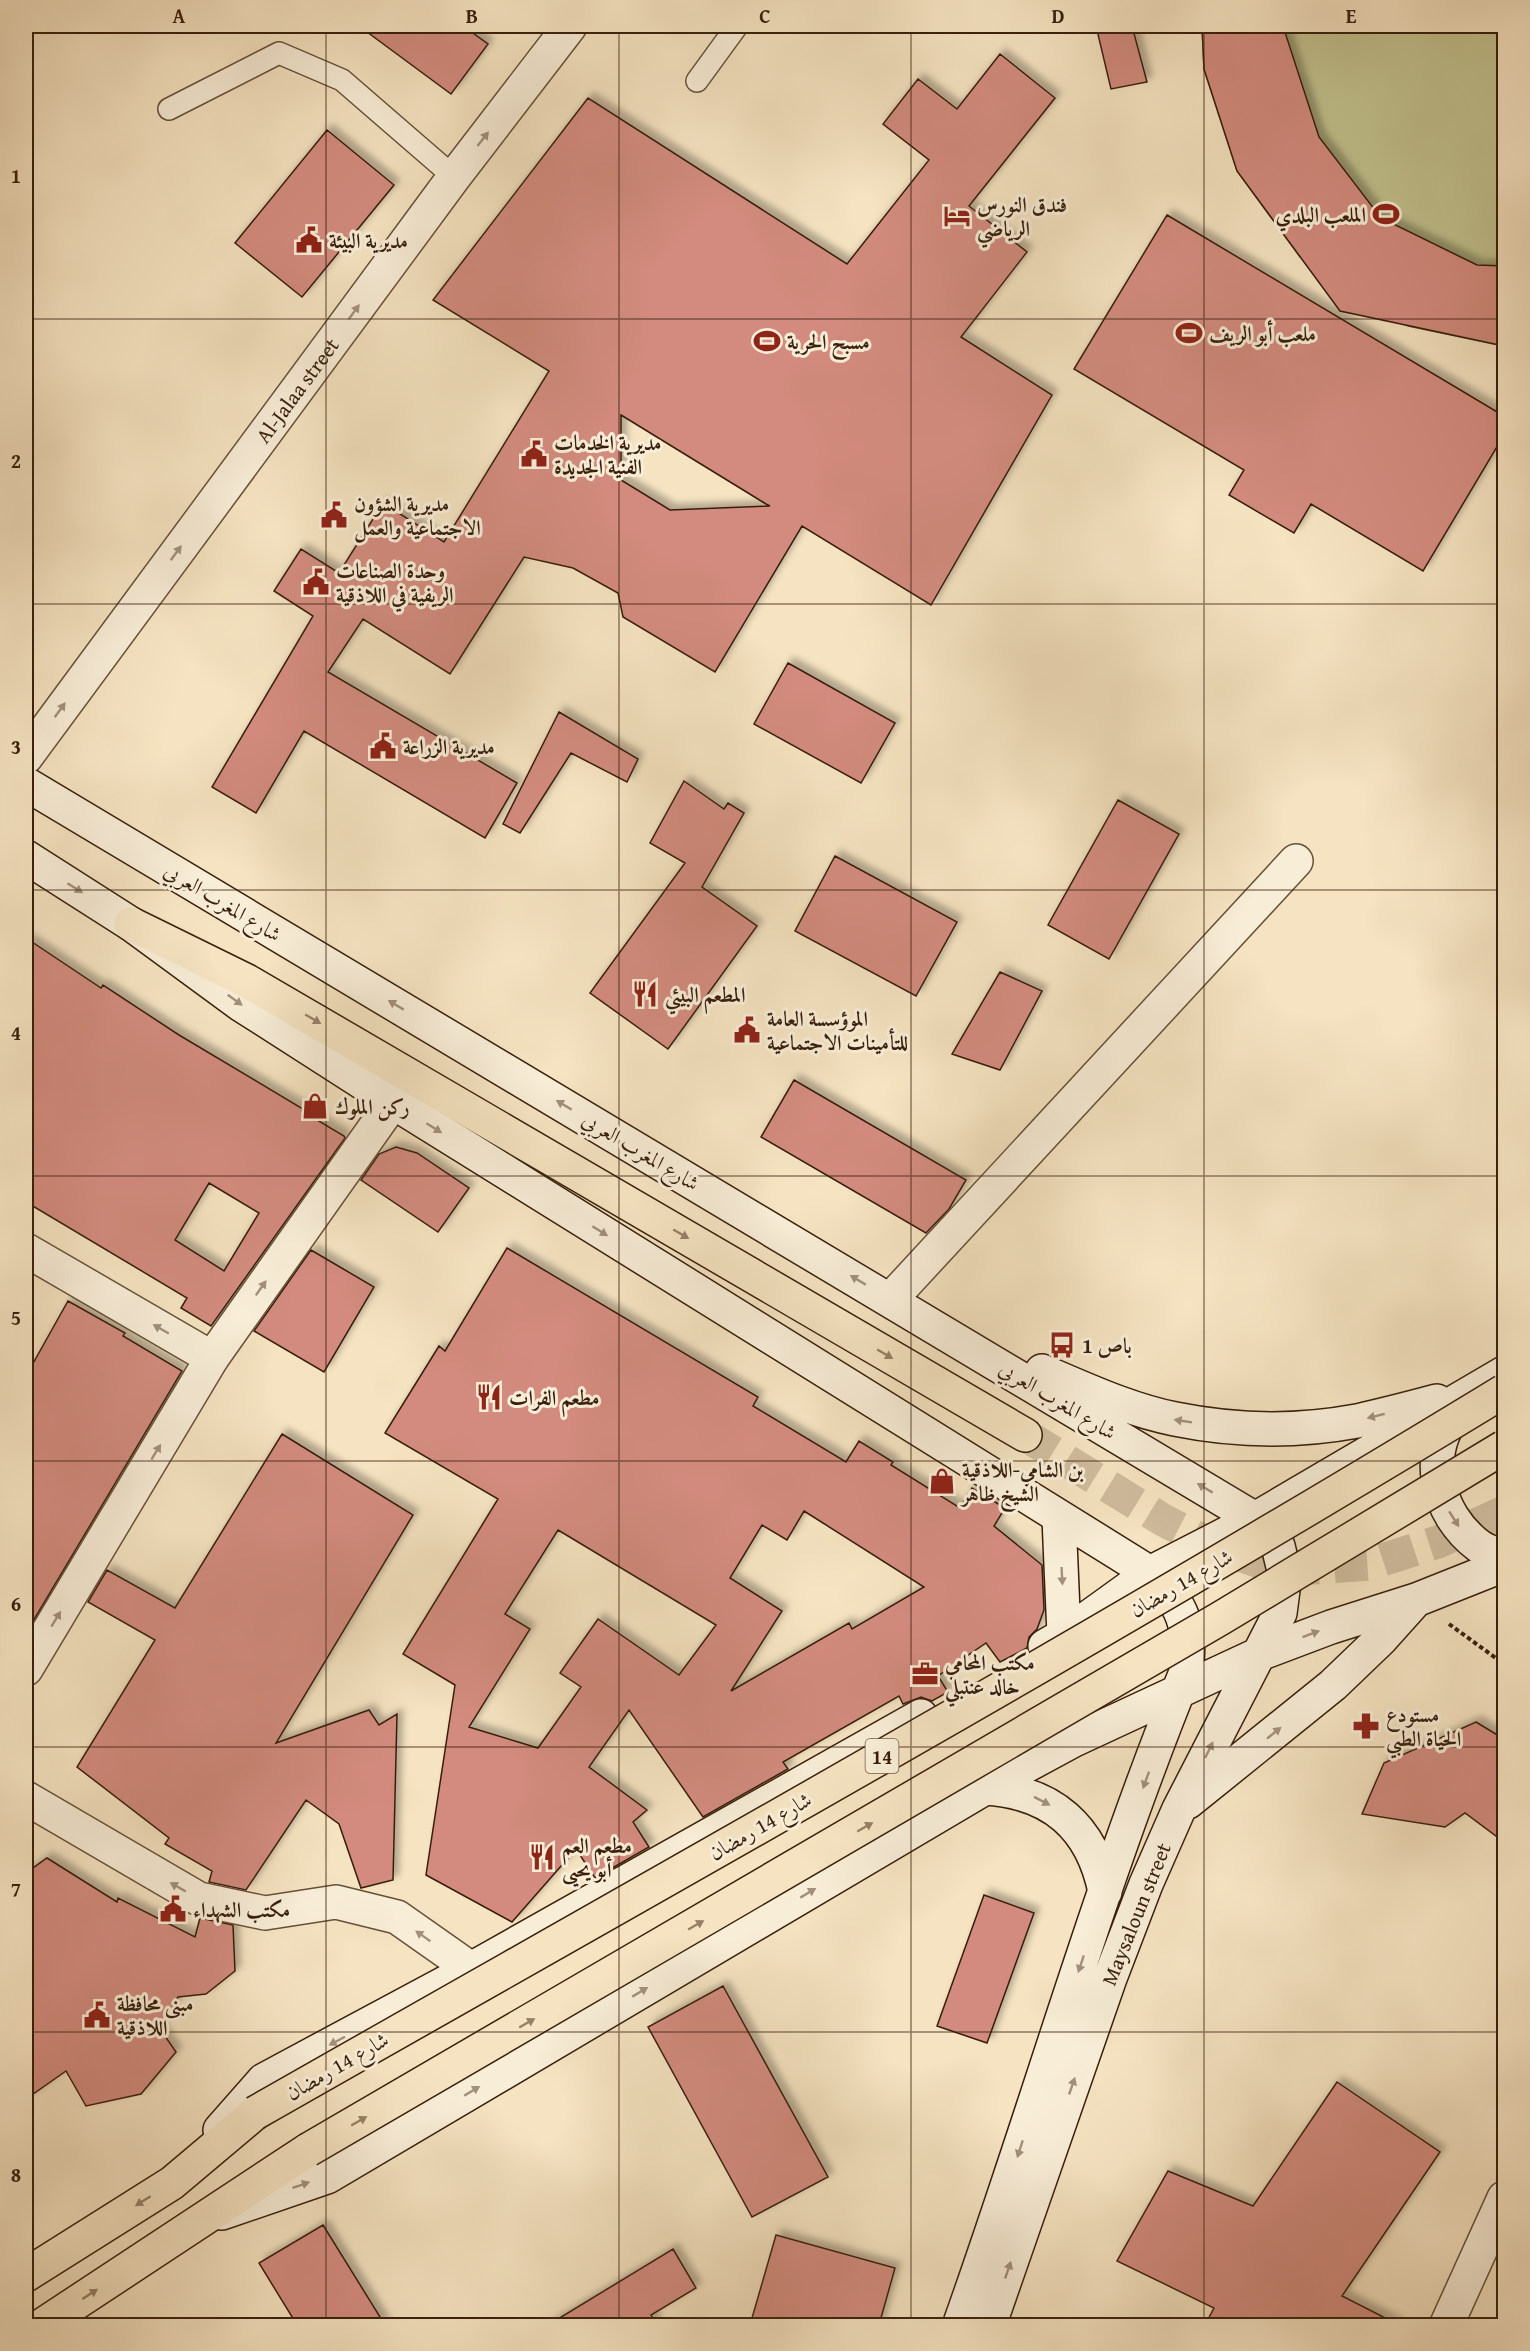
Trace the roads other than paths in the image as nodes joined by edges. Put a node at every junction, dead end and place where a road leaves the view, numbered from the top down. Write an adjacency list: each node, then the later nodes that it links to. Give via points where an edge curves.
1 (570, 26): 5 (main road, Al-Jalaa street, one-way to 1)
2 (736, 26): 3 (lane)
3 (697, 81)
4 (169, 109): 5 (lane, via 279,53 342,80)
5 (454, 177): 6 (main road, Al-Jalaa street, one-way to 5)
6 (26, 757)
7 (26, 784): 13 (main road, شارع المغرب العربي, one-way to 7)
8 (26, 857): 10 (main road, one-way to 10)
9 (1296, 861): 13 (main road)
10 (131, 924): 11 (main road, one-way to 11, via 240,1004); 18 (main road, one-way to 18, via 247,981)
11 (393, 1102): 15 (main road, one-way to 11); 20 (main road, one-way to 20)
12 (26, 1250): 15 (main road, one-way to 12)
13 (891, 1299): 14 (main road, شارع المغرب العربي)
14 (944, 1331): 17 (main road, one-way to 14, via 1356,1421 1277,1429 1225,1427 1174,1419 1124,1405); 21 (main road, شارع المغرب العربي, one-way to 14)
15 (212, 1358): 28 (main road, one-way to 15)
16 (1504, 1373): 17 (main road)
17 (1489, 1391): 21 (main road); 22 (main road, one-way to 22, via 1450,1419 1438,1453 1439,1490 1454,1523 1480,1548); 35 (main road, شارع 14 رمضان / 14, bridge, via 1287,1522 255,2113)
18 (1025, 1435)
19 (1504, 1447): 37 (main road, 14, one-way to 19, bridge, via 308,2150 1190,1636)
20 (1059, 1518): 24 (main road); 26 (main road, one-way to 26)
21 (1255, 1519): 24 (main road); 27 (main road, Maysaloun street, via 1278,1546 1285,1575 1280,1613)
22 (1504, 1557)
23 (1504, 1565): 25 (main road)
24 (1150, 1573): 26 (main road); 29 (main road, Maysaloun street, via 1167,1588 1187,1628 1186,1672)
25 (1416, 1600): 27 (main road, one-way to 25); 32 (main road, one-way to 25, via 1334,1685)
26 (1064, 1635): 34 (main road)
27 (1257, 1655): 29 (main road); 32 (main road, Maysaloun street, one-way to 27)
28 (26, 1669)
29 (1177, 1693): 30 (main road, via 1074,1740); 33 (main road, Maysaloun street, one-way to 33)
30 (985, 1788): 33 (main road, one-way to 33, via 1028,1795 1066,1817 1092,1850); 37 (main road, one-way to 30, via 327,2176)
31 (26, 1798): 34 (main road, one-way to 31, via 397,1917 336,1902 265,1913 199,1899)
32 (1179, 1809): 41 (main road, Maysaloun street, one-way to 32, via 1110,1978)
33 (1105, 1892): 40 (main road, Maysaloun street, one-way to 40)
34 (471, 1969): 35 (main road, one-way to 35, via 264,2080)
35 (172, 2183): 38 (main road, شارع 14 رمضان, one-way to 38)
36 (1504, 2198): 42 (main road)
37 (206, 2218): 39 (main road, one-way to 37)
38 (26, 2275)
39 (40, 2325)
40 (959, 2325)
41 (989, 2325)
42 (1446, 2325)

